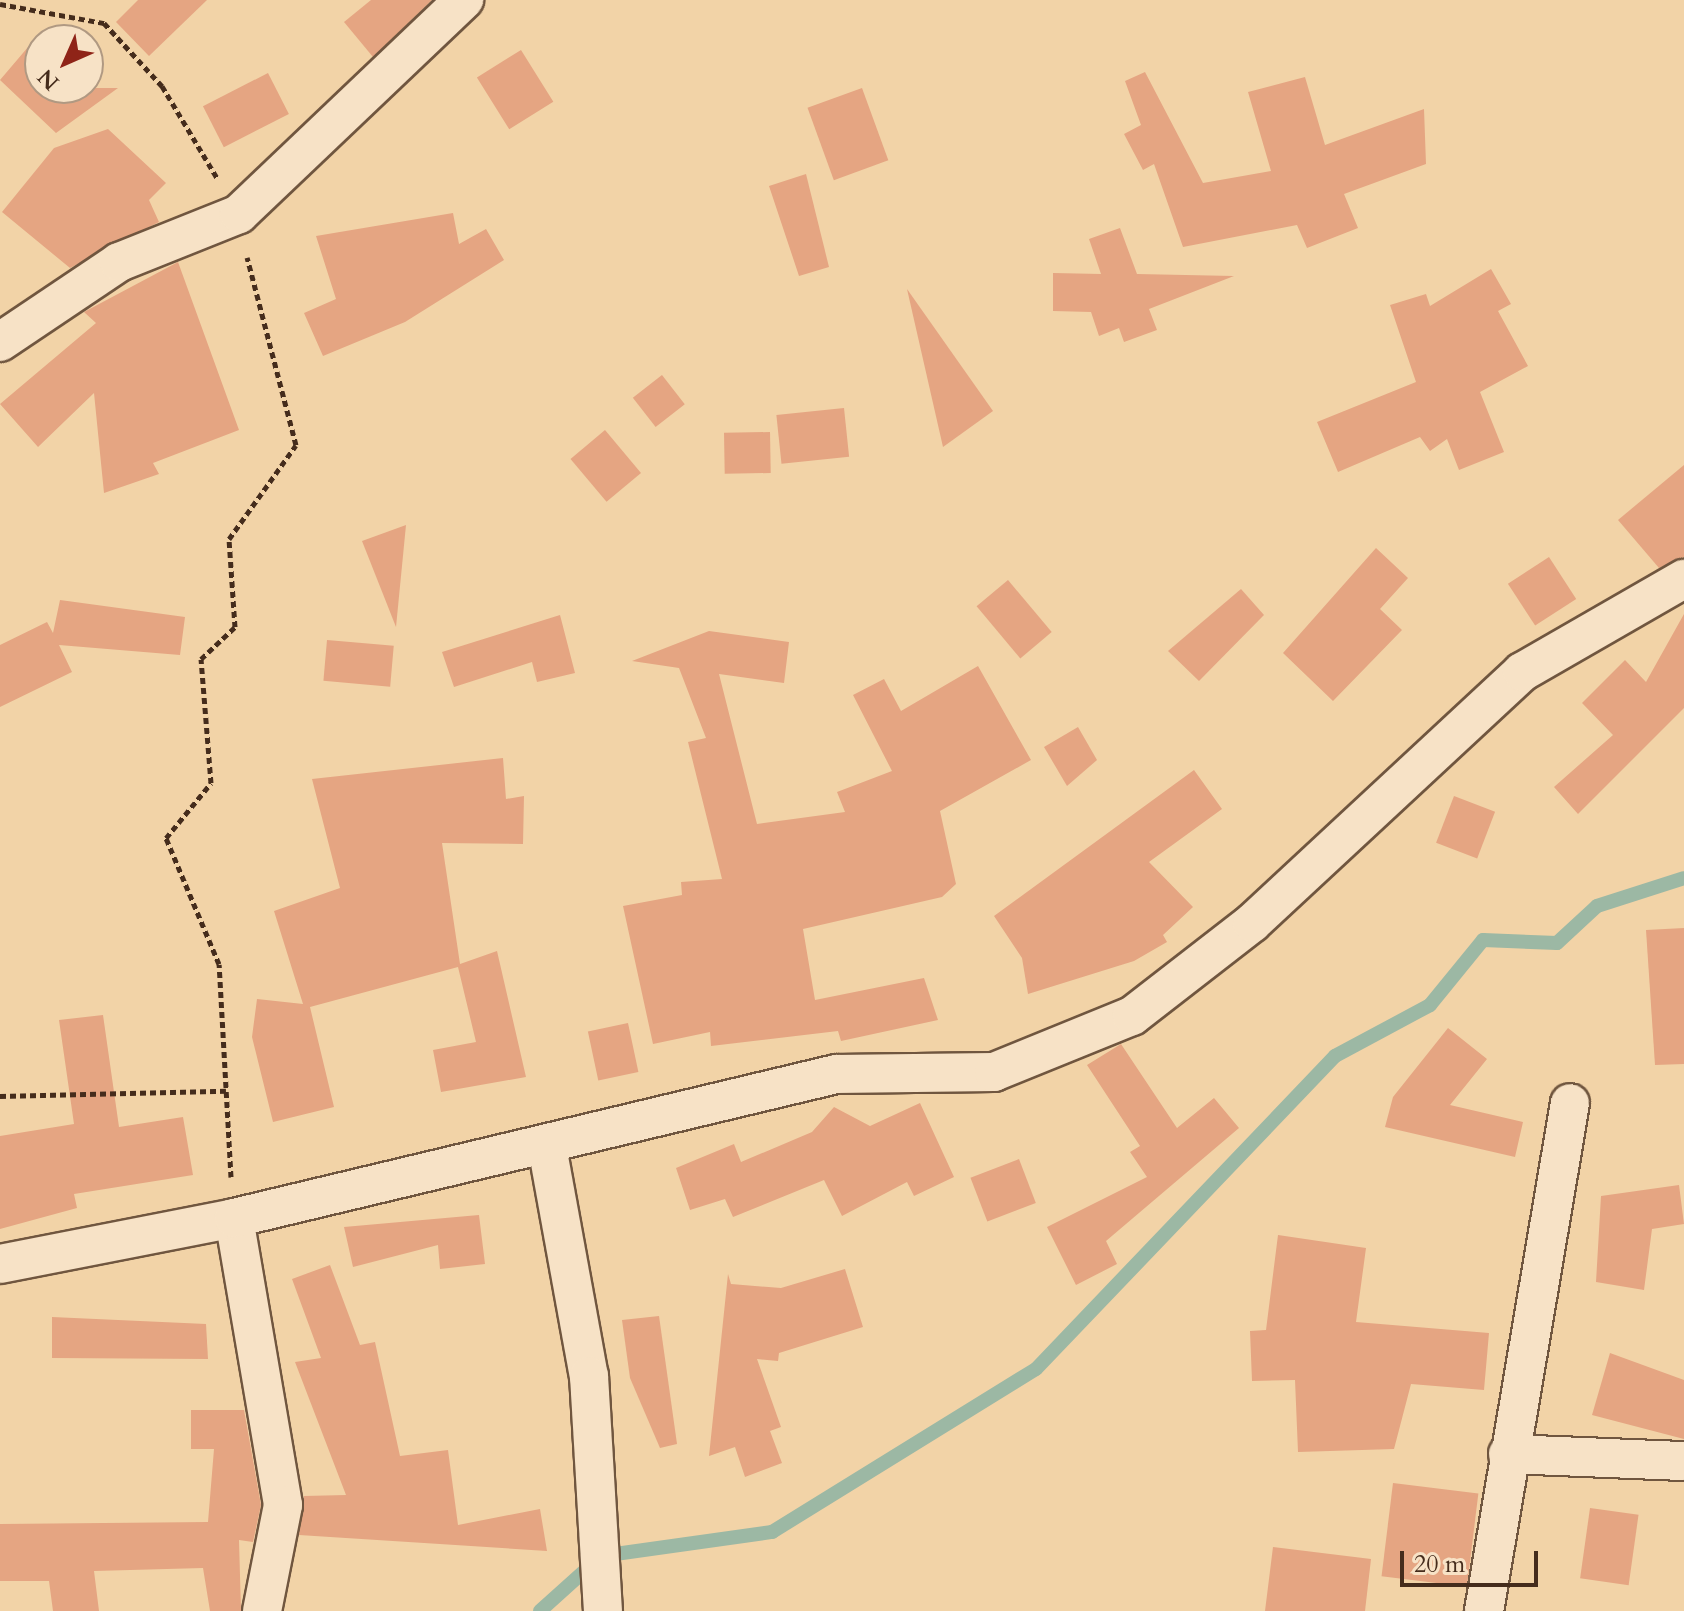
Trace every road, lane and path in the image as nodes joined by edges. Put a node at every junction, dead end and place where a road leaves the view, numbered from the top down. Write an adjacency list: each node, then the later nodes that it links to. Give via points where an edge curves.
1 (464, 0): 3 (street)
2 (0, 4): 3 (path, via 104,23 162,86)
3 (239, 214): 4 (street, via 119,262); 6 (path, via 261,330 296,445 229,539 235,627 201,659 211,783 166,838 219,964)
4 (0, 342)
5 (1684, 579): 9 (street, via 1522,672 1252,923 1132,1016 994,1072 836,1074)
6 (226, 1091): 7 (path); 10 (path)
7 (0, 1096)
8 (1570, 1103): 12 (street)
9 (547, 1146): 10 (street); 15 (street, via 589,1376)
10 (234, 1218): 11 (street); 14 (street, via 283,1505)
11 (0, 1264)
12 (1508, 1454): 13 (street); 16 (street)
13 (1684, 1461)
14 (262, 1611)
15 (603, 1611)
16 (1484, 1611)

